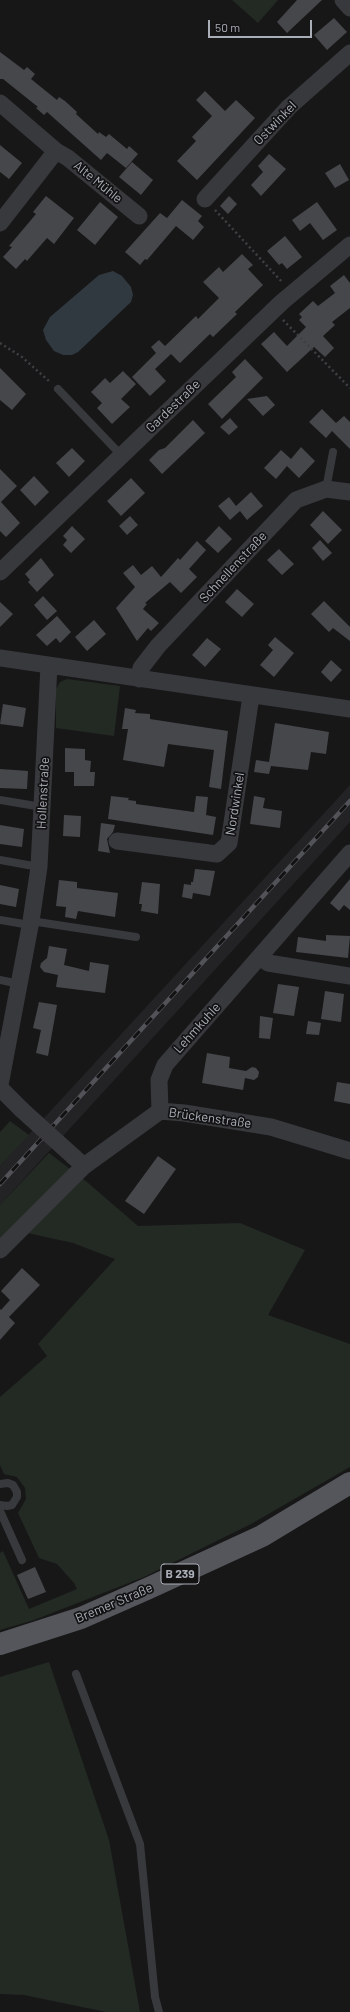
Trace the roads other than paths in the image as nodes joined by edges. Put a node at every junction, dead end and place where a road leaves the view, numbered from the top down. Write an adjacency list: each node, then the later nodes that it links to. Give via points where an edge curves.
1 (343, 0): 2 (street)
2 (350, 8)
3 (350, 52): 6 (street, Ostwinkel, via 289,107)
4 (0, 103): 5 (street, Alte Mühle)
5 (56, 151): 7 (street, Alte Mühle); 8 (street)
6 (205, 199)
7 (139, 216)
8 (0, 223)
9 (350, 245): 12 (street, Gardestraße, via 273,310)
10 (58, 389): 12 (lane)
11 (333, 452): 13 (lane)
12 (122, 455): 15 (street, Gardestraße)
13 (326, 489): 14 (street, Schnellenstraße); 18 (street, Schnellenstraße, via 296,500 158,646 141,668)
14 (350, 492)
15 (0, 572)
16 (0, 658): 17 (street)
17 (49, 665): 18 (street); 22 (street, Hollenstraße)
18 (139, 679): 19 (street)
19 (251, 696): 20 (street); 23 (street, Nordwinkel, via 229,842 217,854)
20 (350, 709)
21 (0, 800): 22 (lane)
22 (42, 807): 26 (street, Hollenstraße)
23 (117, 841)
24 (350, 853): 30 (street, Lehmkuhle)
25 (0, 860): 26 (lane)
26 (39, 867): 28 (street, Hollenstraße)
27 (0, 920): 28 (lane)
28 (31, 923): 29 (lane); 33 (street, Hollenstraße)
29 (136, 937)
30 (261, 956): 31 (street, via 268,963); 35 (street, Lehmkuhle, via 165,1065 159,1080)
31 (350, 976)
32 (0, 980): 33 (lane)
33 (19, 984): 34 (street, Hollenstraße)
34 (0, 1087): 37 (street, bridge)
35 (160, 1111): 36 (street, Brückenstraße, via 271,1127); 37 (street, Brückenstraße)
36 (350, 1151)
37 (79, 1161): 38 (street, Brückenstraße)
38 (0, 1250)
39 (350, 1483): 44 (main road, Bremer Straße / B 239, via 262,1536 149,1588 81,1618)
40 (0, 1484): 41 (lane, via 12,1485 17,1497 12,1505)
41 (0, 1505)
42 (0, 1511): 43 (lane)
43 (22, 1560)
44 (0, 1644)
45 (76, 1674): 46 (lane, via 140,1844 155,1997)
46 (159, 2012)

